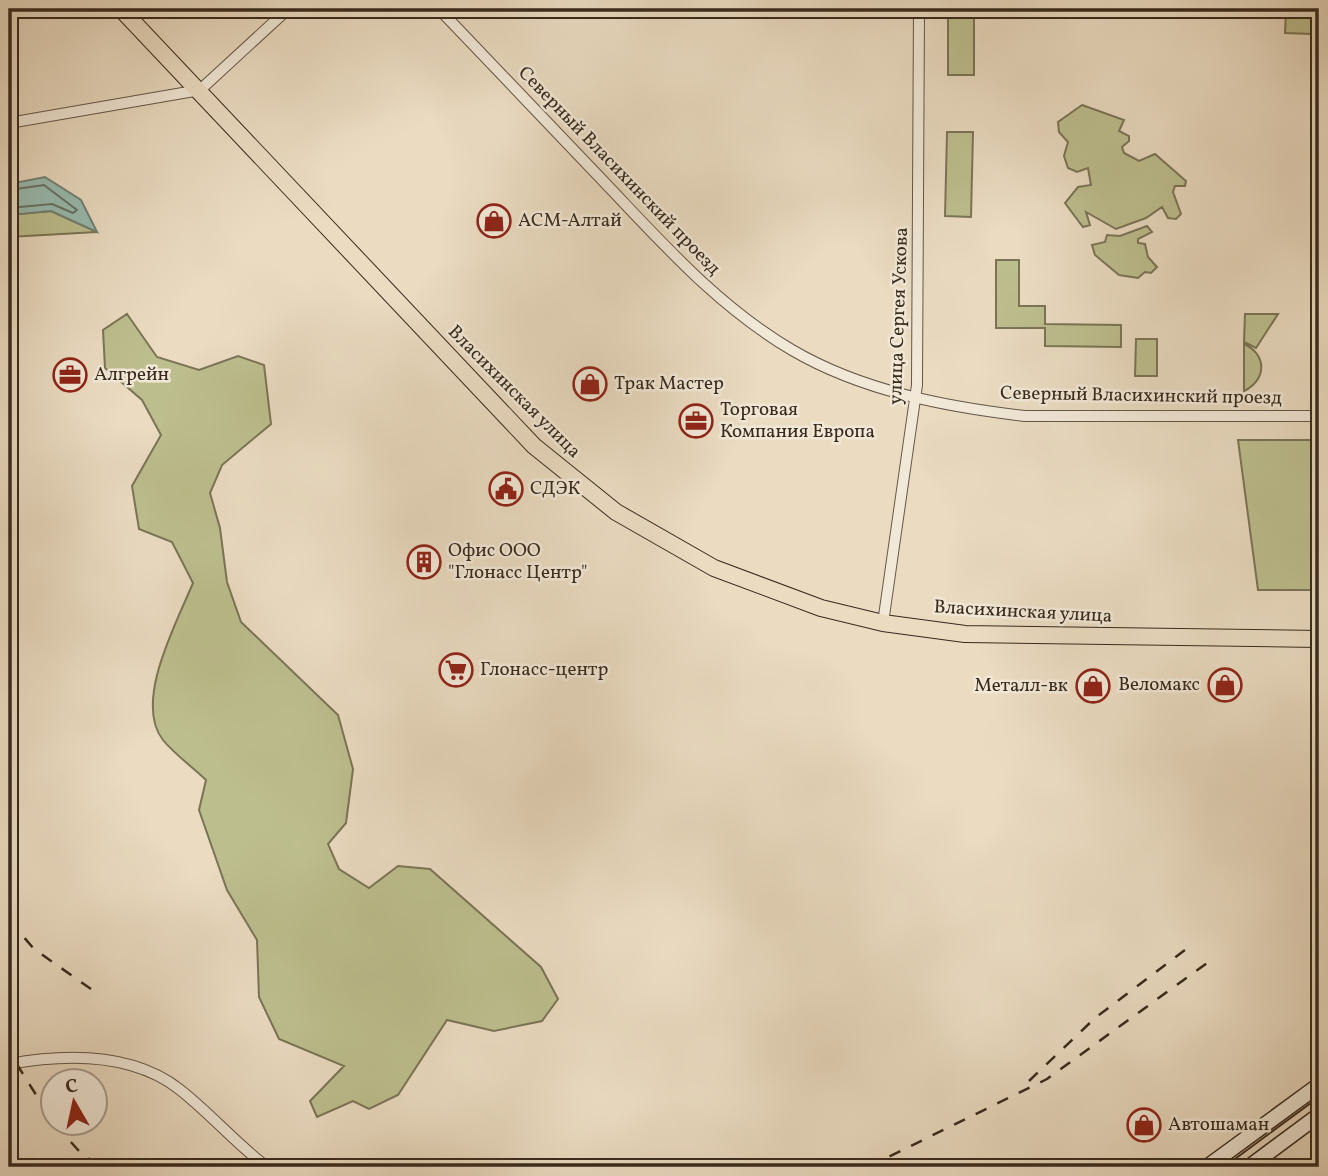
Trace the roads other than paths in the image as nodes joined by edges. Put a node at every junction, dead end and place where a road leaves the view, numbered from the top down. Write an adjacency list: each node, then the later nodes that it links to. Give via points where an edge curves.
1 (121, 9): 5 (highway, Власихинская улица)
2 (288, 9): 5 (street)
3 (439, 9): 7 (street, Северный Власихинский проезд, via 712,293 804,356)
4 (919, 9): 7 (street, улица Сергея Ускова)
5 (200, 90): 6 (street); 9 (highway, Власихинская улица, via 493,405 578,484 637,525 714,568 821,608)
6 (9, 124)
7 (916, 397): 8 (street, Северный Власихинский проезд, via 1025,416); 9 (street, улица Сергея Ускова)
8 (1319, 416)
9 (883, 623): 10 (highway, Власихинская улица, via 1025,637)
10 (1319, 639)
11 (9, 1064): 14 (street, via 86,1058 141,1070 177,1087)
12 (1319, 1085): 15 (main road)
13 (1319, 1115): 16 (main road)
14 (267, 1167)
15 (1207, 1167)
16 (1249, 1167)

